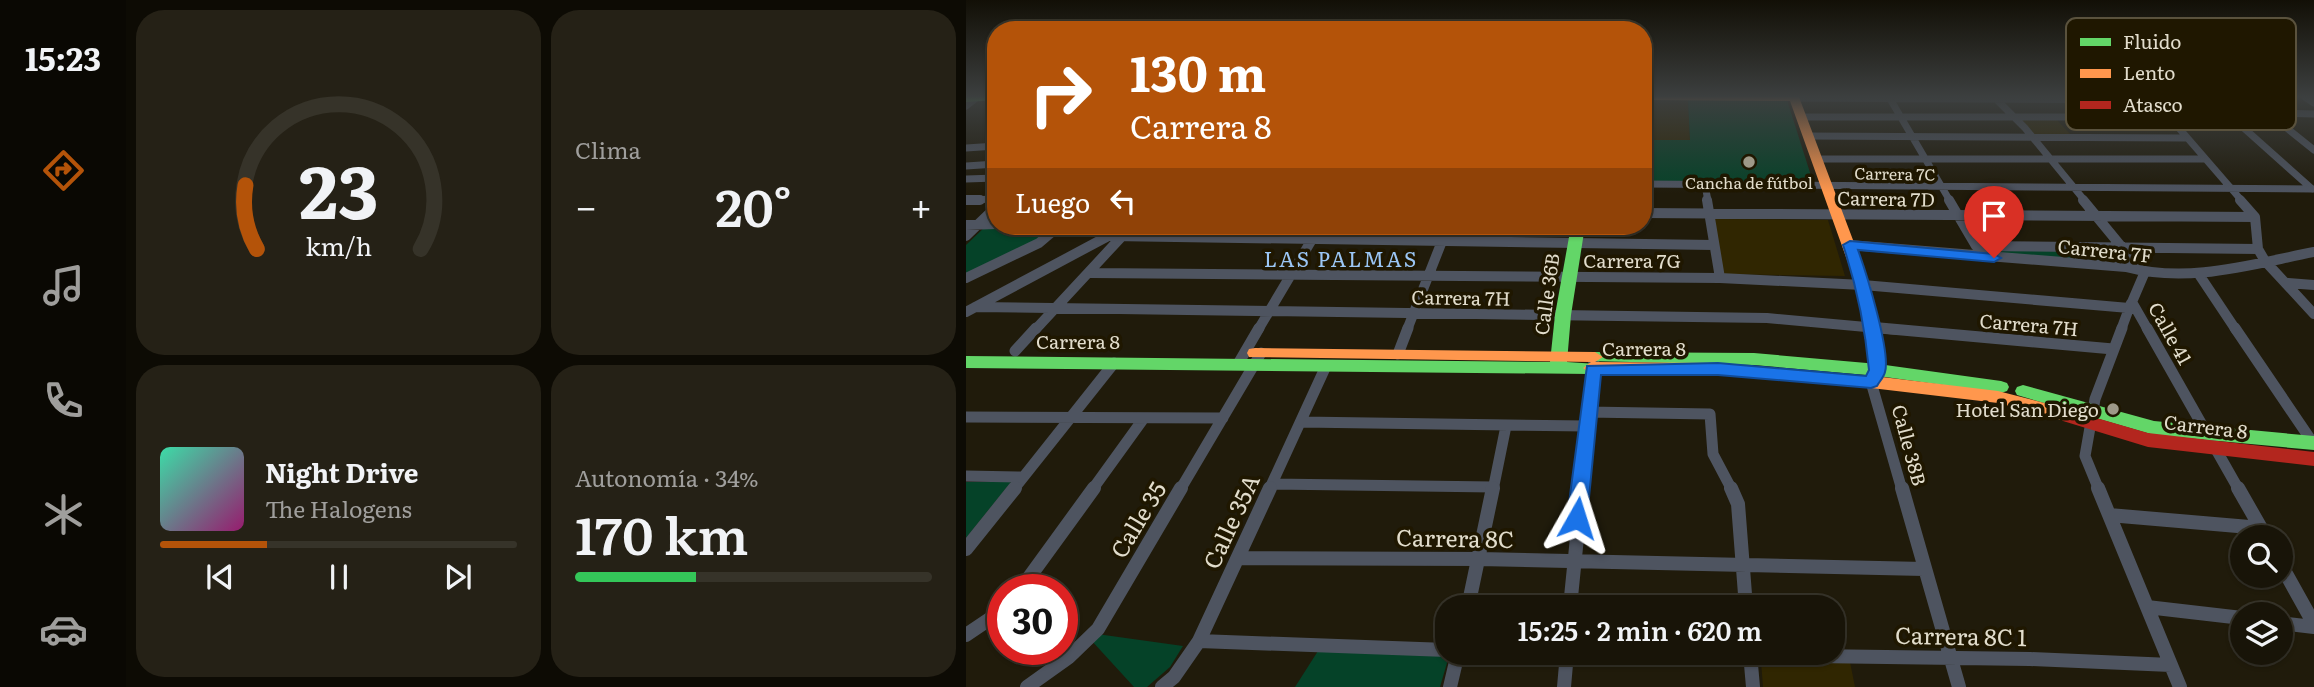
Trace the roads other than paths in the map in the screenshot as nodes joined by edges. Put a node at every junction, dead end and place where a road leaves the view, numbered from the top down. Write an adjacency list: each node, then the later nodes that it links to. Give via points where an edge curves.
1 (1805, 129): 7 (street, Calle 38B)
2 (1907, 129): 8 (street)
3 (2024, 129): 9 (street)
4 (2180, 130): 10 (street)
5 (2247, 130): 28 (street)
6 (2288, 130): 13 (street)
7 (1808, 136): 8 (street); 14 (street, Calle 38B)
8 (1911, 136): 9 (street); 15 (street)
9 (2032, 137): 10 (street); 16 (street)
10 (2187, 138): 17 (street)
11 (987, 147): 12 (street)
12 (966, 148)
13 (2314, 150)
14 (1816, 159): 15 (street); 24 (street, Calle 38B)
15 (1924, 159): 16 (street); 25 (street)
16 (2050, 159): 17 (street); 26 (street)
17 (2206, 159): 27 (street)
18 (987, 165): 19 (street)
19 (966, 166)
20 (987, 178): 21 (street)
21 (966, 179)
22 (1652, 184): 23 (street, Carrera 7C)
23 (1705, 185): 24 (street, Carrera 7C); 32 (street)
24 (1826, 186): 25 (street, Carrera 7C); 33 (street, Calle 38B)
25 (1941, 187): 26 (street, Carrera 7C); 35 (street)
26 (2073, 187): 27 (street, Carrera 7C); 36 (street)
27 (2230, 188): 28 (street, Carrera 7C); 37 (street)
28 (2313, 190)
29 (987, 199): 30 (street)
30 (966, 200)
31 (1652, 214): 32 (street, Carrera 7D)
32 (1710, 215): 33 (street, Carrera 7D); 52 (street)
33 (1837, 215): 35 (street, Carrera 7D); 53 (street, Calle 38B)
34 (987, 216): 39 (street)
35 (1960, 217): 36 (street, Carrera 7D); 54 (street, via 1976,246)
36 (2097, 217): 37 (street, Carrera 7D); 54 (street)
37 (2255, 217): 55 (street)
38 (987, 224): 39 (street)
39 (977, 225): 40 (street); 48 (street)
40 (966, 226)
41 (1050, 235): 64 (street)
42 (1113, 235): 71 (street)
43 (1122, 235): 58 (street)
44 (1228, 235): 49 (street)
45 (1315, 235): 49 (street, Calle 35)
46 (1445, 235): 50 (street)
47 (1576, 235): 51 (street, Calle 36B)
48 (966, 236)
49 (1312, 240): 50 (street); 60 (street, Calle 35)
50 (1442, 242): 51 (street); 62 (street)
51 (1575, 243): 52 (street); 63 (street, Calle 36B)
52 (1714, 245): 65 (street)
53 (1850, 245): 61 (street, Carrera 7F, via 2126,267); 67 (street, Calle 38B)
54 (2123, 248): 55 (street); 61 (street)
55 (2259, 249): 57 (street)
56 (2314, 252): 57 (street, Carrera 7F)
57 (2265, 261): 59 (street, Carrera 7F); 66 (street)
58 (1091, 273): 60 (street, Carrera 7G); 70 (street)
59 (2197, 273): 61 (street, Carrera 7F); 97 (street)
60 (1291, 274): 62 (street, Carrera 7G); 72 (street, Calle 35)
61 (2144, 274): 69 (street, Calle 41)
62 (1429, 276): 63 (street, Carrera 7G); 73 (street)
63 (1570, 277): 65 (street, Carrera 7G); 75 (street, Calle 36B)
64 (966, 278)
65 (1720, 278): 67 (street, Carrera 7G)
66 (2288, 283): 68 (street); 74 (street)
67 (1863, 285): 69 (street, Carrera 7G); 76 (street, Calle 38B)
68 (2314, 285)
69 (2130, 305): 77 (street); 96 (street, Calle 41)
70 (1056, 308): 71 (street, Carrera 7H); 72 (street, Carrera 7H); 79 (street)
71 (971, 310)
72 (1270, 310): 73 (street, Carrera 7H); 81 (street, Calle 35)
73 (1413, 314): 75 (street, Carrera 7H); 80 (street)
74 (2314, 314)
75 (1563, 315): 76 (street, Carrera 7H, via 1767,317); 84 (street, Calle 36B)
76 (1872, 326): 77 (street, Carrera 7H); 87 (street, Calle 38B)
77 (2113, 349): 92 (street)
78 (966, 351): 79 (street, Carrera 8)
79 (1015, 351): 81 (street, Carrera 8)
80 (1398, 354): 81 (street, Carrera 8); 84 (street, Carrera 8)
81 (1249, 358): 83 (street, Carrera 8); 86 (street, Carrera 8); 91 (street, Calle 35)
82 (966, 362): 83 (street, Carrera 8)
83 (1114, 363): 89 (street)
84 (1558, 363): 85 (street, Carrera 8); 86 (street, Carrera 8)
85 (1594, 363): 87 (street, Carrera 8); 93 (street)
86 (1326, 366): 94 (street, Calle 35A)
87 (1874, 376): 92 (street, Carrera 8); 111 (street, Calle 38B)
88 (966, 416): 89 (street)
89 (1072, 417): 90 (street); 100 (street)
90 (1144, 418): 91 (street); 112 (street)
91 (1223, 418): 131 (street, Calle 35, via 1098,629)
92 (2091, 418): 96 (street, Carrera 8); 98 (street, Carrera 8, via 2148,440); 103 (street, via 2085,456)
93 (1587, 419): 95 (street); 109 (street); 110 (street, via 1710,414 1713,454 1738,504)
94 (1302, 422): 95 (street); 101 (street, Calle 35A)
95 (1506, 426): 102 (street)
96 (2205, 432): 97 (street, Carrera 8); 98 (street, Calle 41)
97 (2314, 448): 98 (street, Carrera 8)
98 (2216, 449): 104 (street, Calle 41)
99 (966, 476): 100 (street)
100 (1023, 477): 106 (street)
101 (1273, 484): 102 (street); 107 (street, Calle 35A)
102 (1493, 487): 108 (street)
103 (2109, 514): 105 (street); 117 (street)
104 (2259, 525)
105 (2230, 529)
106 (966, 549)
107 (1238, 558): 108 (street, Carrera 8C); 123 (street, Calle 35A)
108 (1479, 559): 109 (street, Carrera 8C); 114 (street)
109 (1573, 561): 110 (street, Carrera 8C); 115 (street)
110 (1743, 565): 111 (street, Carrera 8C); 116 (street)
111 (1924, 569): 126 (street, Calle 38B)
112 (1032, 574)
113 (2293, 587): 121 (street)
114 (1471, 595)
115 (1571, 595)
116 (1745, 595)
117 (2147, 607): 118 (street); 130 (street)
118 (2230, 617)
119 (987, 621): 122 (street)
120 (2293, 624): 121 (street)
121 (2314, 625)
122 (966, 635)
123 (1199, 641): 124 (street); 132 (street, Calle 35A)
124 (1435, 650)
125 (1845, 656): 126 (street, Carrera 8C 1)
126 (1951, 658): 130 (street, Carrera 8C 1); 136 (street, Calle 38B)
127 (1455, 665): 133 (street)
128 (1566, 665): 134 (street)
129 (1751, 665): 135 (street)
130 (2171, 666): 137 (street)
131 (1027, 687)
132 (1162, 687)
133 (1450, 687)
134 (1564, 687)
135 (1753, 687)
136 (1959, 687)
137 (2180, 687)

